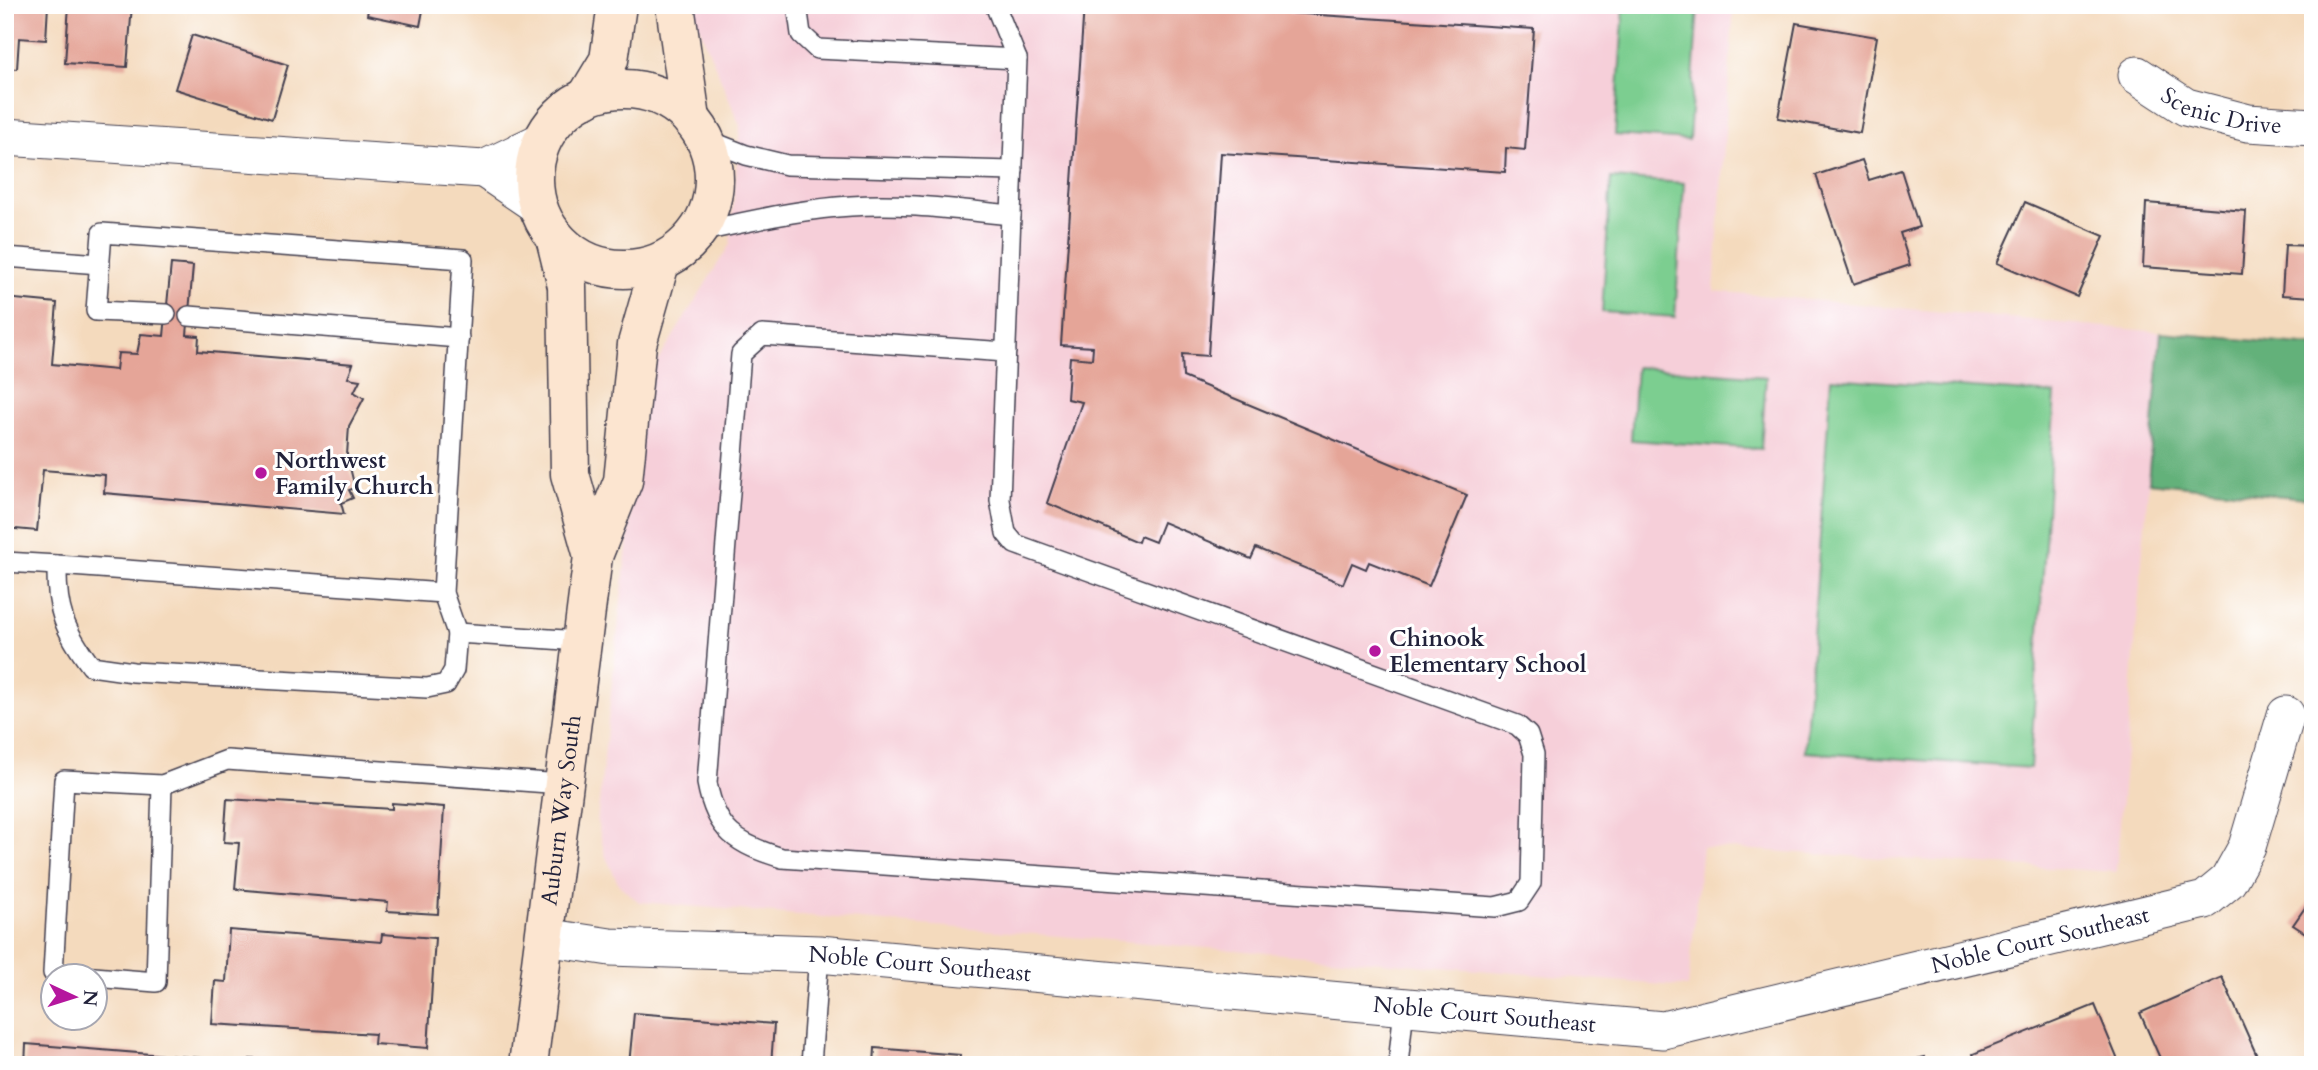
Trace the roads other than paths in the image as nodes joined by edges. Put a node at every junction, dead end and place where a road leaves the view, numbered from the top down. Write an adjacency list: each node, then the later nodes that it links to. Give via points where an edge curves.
1 (617, 5): 7 (main road, Auburn Way South, via 609,60)
2 (675, 5): 9 (main road)
3 (797, 5): 5 (lane, via 801,34 817,49)
4 (995, 5): 5 (lane)
5 (1017, 59): 13 (lane)
6 (2137, 75): 8 (street, Scenic Drive, via 2186,107 2248,123)
7 (586, 98): 9 (main road, Auburn Way South, via 613,90 642,91 668,100); 11 (main road, Auburn Way South, via 560,116)
8 (2313, 127)
9 (698, 129): 13 (lane, via 746,155 787,165); 16 (main road, via 713,162 714,187)
10 (5, 137): 12 (street)
11 (542, 141): 12 (street); 15 (main road, Auburn Way South, via 534,183)
12 (484, 169): 15 (street)
13 (1013, 172): 14 (lane)
14 (1011, 215): 16 (lane, via 852,205); 23 (lane)
15 (546, 221): 18 (main road, via 576,256 603,267 632,270); 24 (main road, Auburn Way South, via 567,286 570,474)
16 (697, 232): 18 (main road, via 681,250)
17 (5, 257): 19 (lane)
18 (660, 263): 24 (main road, Auburn Way South, via 637,344 623,481)
19 (100, 264): 20 (lane, via 96,311); 22 (lane, via 102,233 463,259)
20 (166, 314)
21 (189, 316): 22 (lane)
22 (459, 338): 27 (lane)
23 (1006, 352): 23 (lane, via 1000,500 1006,533 1014,544 1517,725 1528,735 1534,754 1531,883 1519,901 1495,907 782,858 747,847 722,826 711,808 707,783 741,354 762,335)
24 (593, 556): 29 (main road, Auburn Way South)
25 (5, 562): 26 (lane)
26 (57, 565): 27 (lane); 28 (lane, via 56,596 67,633 91,666 428,688 446,684 454,670)
27 (443, 593): 28 (lane)
28 (457, 633): 29 (lane)
29 (580, 641): 31 (main road, Auburn Way South)
30 (2286, 715): 37 (street, Noble Court Southeast, via 2247,847 2228,881 2205,900 1663,1030)
31 (562, 784): 32 (lane, via 227,760); 33 (main road, Auburn Way South)
32 (162, 785): 35 (lane, via 64,780); 36 (lane, via 156,982)
33 (545, 937): 34 (street, Noble Court Southeast, via 610,947); 38 (main road, Auburn Way South)
34 (819, 954): 37 (street, Noble Court Southeast); 39 (lane)
35 (54, 962)
36 (108, 978)
37 (1404, 1007): 40 (lane)
38 (528, 1065)
39 (811, 1065)
40 (1398, 1065)

